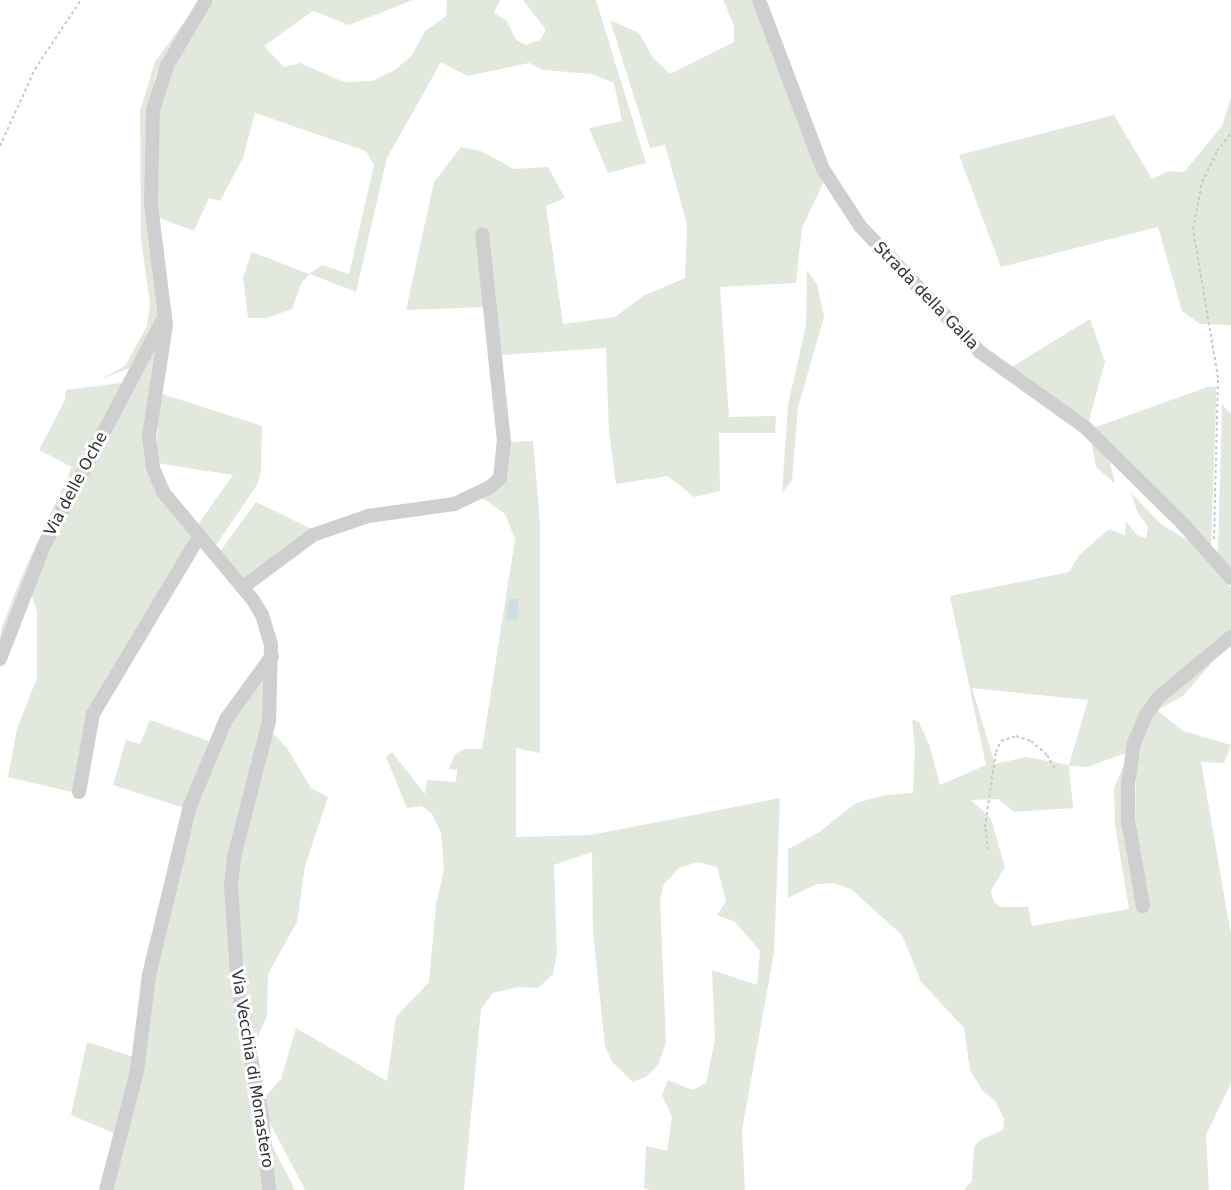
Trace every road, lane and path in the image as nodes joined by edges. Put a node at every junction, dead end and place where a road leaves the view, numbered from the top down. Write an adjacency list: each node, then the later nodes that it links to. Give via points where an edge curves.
1 (81, 0): 5 (path, via 34,69)
2 (206, 0): 7 (street, Via Vecchia di Monastero, via 167,66 153,110 151,205)
3 (759, 0): 9 (street, Strada della Galla, via 823,169 860,225 969,342 1086,428)
4 (1231, 133): 9 (path, via 1202,182 1193,229 1218,378)
5 (0, 146)
6 (483, 234): 11 (street, via 504,442 504,466 498,480 450,505 368,516 321,531)
7 (165, 315): 8 (street, Via Vecchia di Monastero, via 165,340 149,422 151,460 168,501); 14 (street, Via delle Oche, via 43,548)
8 (199, 537): 11 (street, Via Vecchia di Monastero); 16 (street, via 93,714)
9 (1214, 556): 10 (street, Strada della Galla)
10 (1231, 578)
11 (243, 587): 13 (street, Via Vecchia di Monastero, via 262,615)
12 (1231, 637): 18 (street, via 1159,697 1138,733 1131,757 1127,805)
13 (272, 656): 19 (street, via 226,719 190,806 149,975 136,1078); 20 (street, Via Vecchia di Monastero, via 269,721 236,848 231,886 237,981 262,1116)
14 (0, 659)
15 (1055, 769): 17 (path, via 1047,755 1031,741 1016,736 1001,741 985,827)
16 (79, 792)
17 (988, 850)
18 (1143, 906)
19 (106, 1190)
20 (269, 1190)

